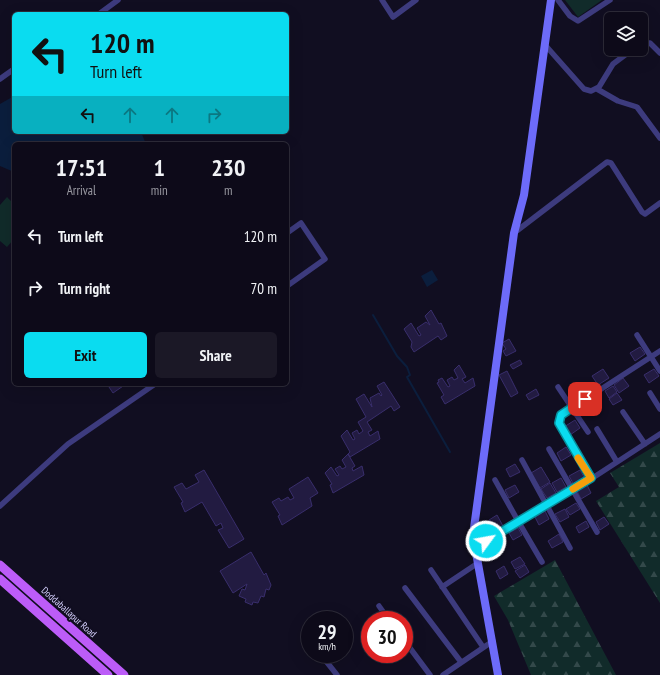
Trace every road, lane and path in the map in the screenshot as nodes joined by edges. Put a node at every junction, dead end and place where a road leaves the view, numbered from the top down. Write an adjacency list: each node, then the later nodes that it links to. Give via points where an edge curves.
1 (118, 0): 7 (street)
2 (382, 0): 3 (street, via 393,17)
3 (416, 0)
4 (551, 0): 9 (main road)
5 (558, 0): 6 (street, via 570,16 578,21)
6 (610, 0)
7 (102, 12)
8 (648, 43): 10 (street)
9 (546, 46): 14 (street, via 584,88 591,91); 18 (main road, via 524,195)
10 (660, 53)
11 (624, 56): 14 (street, via 613,64)
12 (12, 70): 13 (street)
13 (0, 79)
14 (597, 89): 15 (street, via 618,101 637,107)
15 (660, 138)
16 (660, 203): 18 (street, via 645,214 642,212 611,163 607,162)
17 (289, 232): 19 (street, via 301,223 325,258)
18 (514, 233): 44 (main road, via 474,528)
19 (289, 285)
20 (637, 335): 22 (street)
21 (660, 351): 22 (street)
22 (651, 357): 23 (street); 27 (street)
23 (660, 371)
24 (152, 386): 41 (street, via 68,444)
25 (558, 387): 27 (street)
26 (650, 393): 28 (street)
27 (572, 407): 31 (street); 37 (street, via 561,415 559,423)
28 (660, 409)
29 (623, 412): 33 (street)
30 (597, 429): 36 (street)
31 (588, 432)
32 (660, 434): 33 (street)
33 (645, 444): 36 (street)
34 (549, 449): 39 (street)
35 (522, 460): 40 (street)
36 (617, 462): 37 (street)
37 (591, 478): 39 (street)
38 (495, 480): 42 (street)
39 (572, 489): 40 (street); 43 (street)
40 (546, 504): 42 (street); 45 (street)
41 (0, 506)
42 (518, 521): 44 (street); 46 (street)
43 (597, 532)
44 (476, 547): 47 (main road)
45 (570, 548)
46 (542, 562)
47 (478, 563): 51 (street); 55 (main road)
48 (0, 565): 61 (main road, Doddaballapur Road)
49 (431, 570): 51 (street)
50 (0, 578): 60 (main road)
51 (442, 587): 56 (street)
52 (405, 588): 58 (street)
53 (379, 606): 54 (street)
54 (383, 611)
55 (493, 641): 56 (street); 65 (main road)
56 (483, 647): 58 (street)
57 (413, 652): 63 (street)
58 (461, 662): 64 (street)
59 (328, 663): 62 (street)
60 (108, 675)
61 (124, 675)
62 (337, 675)
63 (430, 675)
64 (443, 675)
65 (498, 675)

